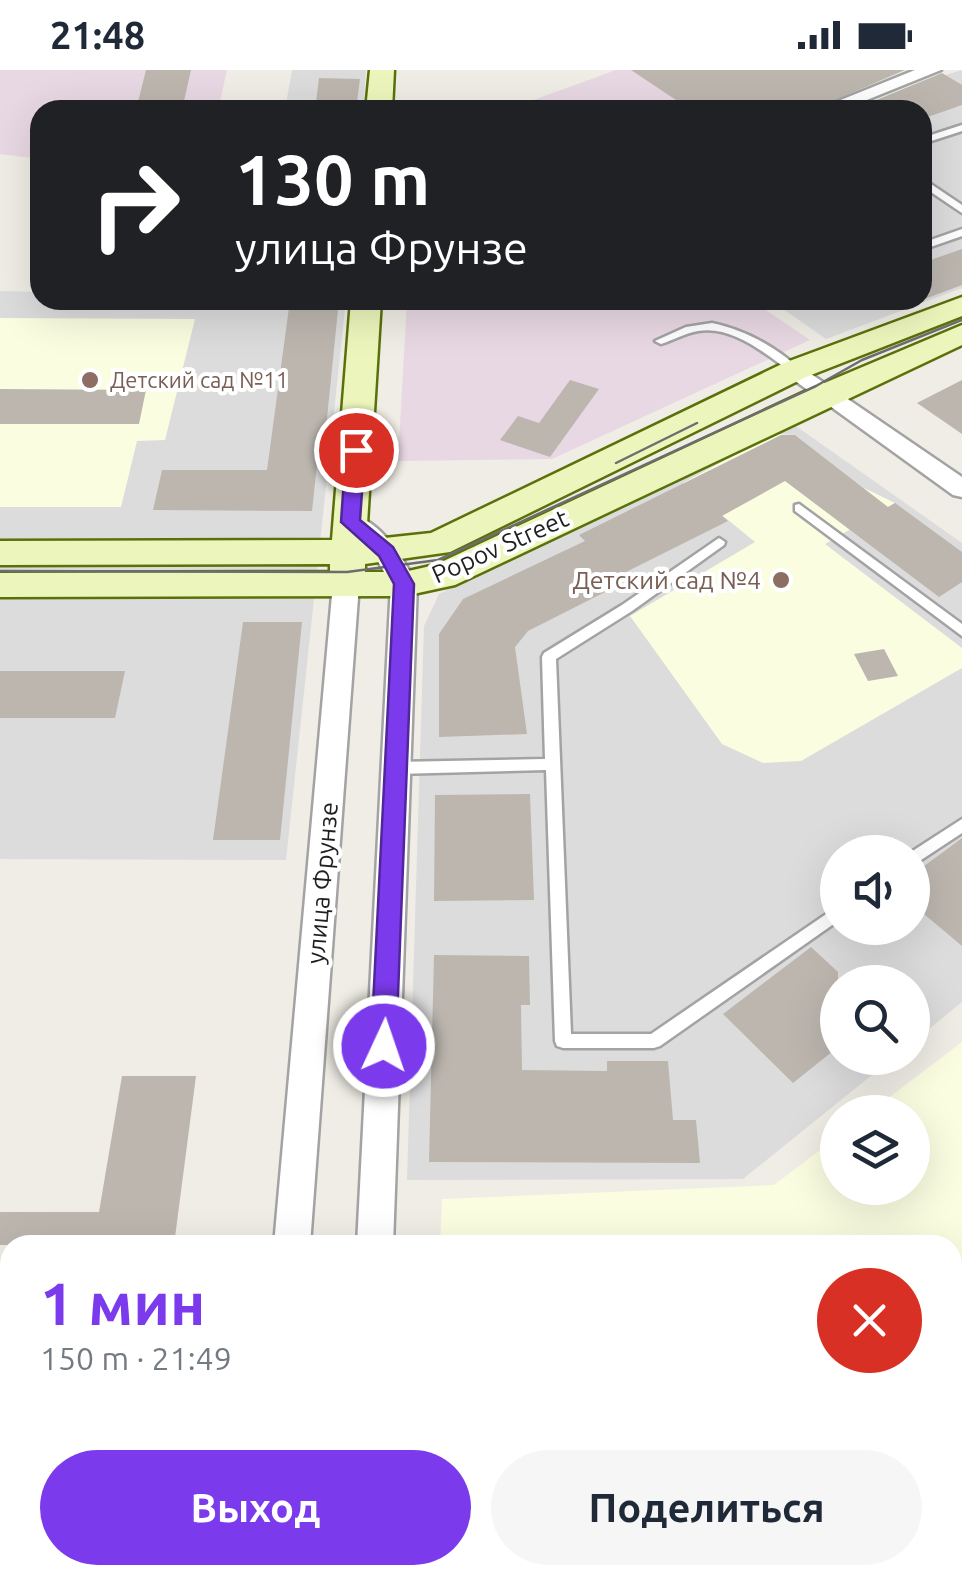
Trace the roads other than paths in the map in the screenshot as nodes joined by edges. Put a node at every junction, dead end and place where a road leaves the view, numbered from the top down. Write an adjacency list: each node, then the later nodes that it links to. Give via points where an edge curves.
1 (382, 70): 3 (street)
2 (932, 70): 4 (street)
3 (380, 100)
4 (852, 100)
5 (962, 128): 6 (lane)
6 (932, 138)
7 (932, 188): 8 (lane)
8 (962, 210)
9 (962, 232): 10 (lane)
10 (932, 243)
11 (962, 306): 15 (street, Popov Street)
12 (371, 310): 22 (street, улица Фрунзе)
13 (962, 334): 16 (street, Popov Street)
14 (662, 341): 15 (lane, via 716,327)
15 (795, 370): 16 (street); 20 (street, Popov Street, via 438,544)
16 (826, 394): 17 (street); 23 (street, Popov Street, via 443,576)
17 (962, 488)
18 (799, 508): 25 (lane)
19 (719, 542): 26 (lane, via 548,658)
20 (386, 552): 22 (street, Popov Street); 23 (street)
21 (0, 553): 22 (street, Popov Street)
22 (348, 553): 23 (street, Popov Street); 24 (street, Popov Street); 31 (street, улица Фрунзе)
23 (404, 584): 27 (street)
24 (0, 585)
25 (962, 630)
26 (553, 764): 27 (lane); 30 (lane, via 563,1041 654,1041)
27 (396, 768): 32 (street)
28 (962, 825): 29 (lane)
29 (930, 847)
30 (820, 925)
31 (293, 1235)
32 (375, 1235)

